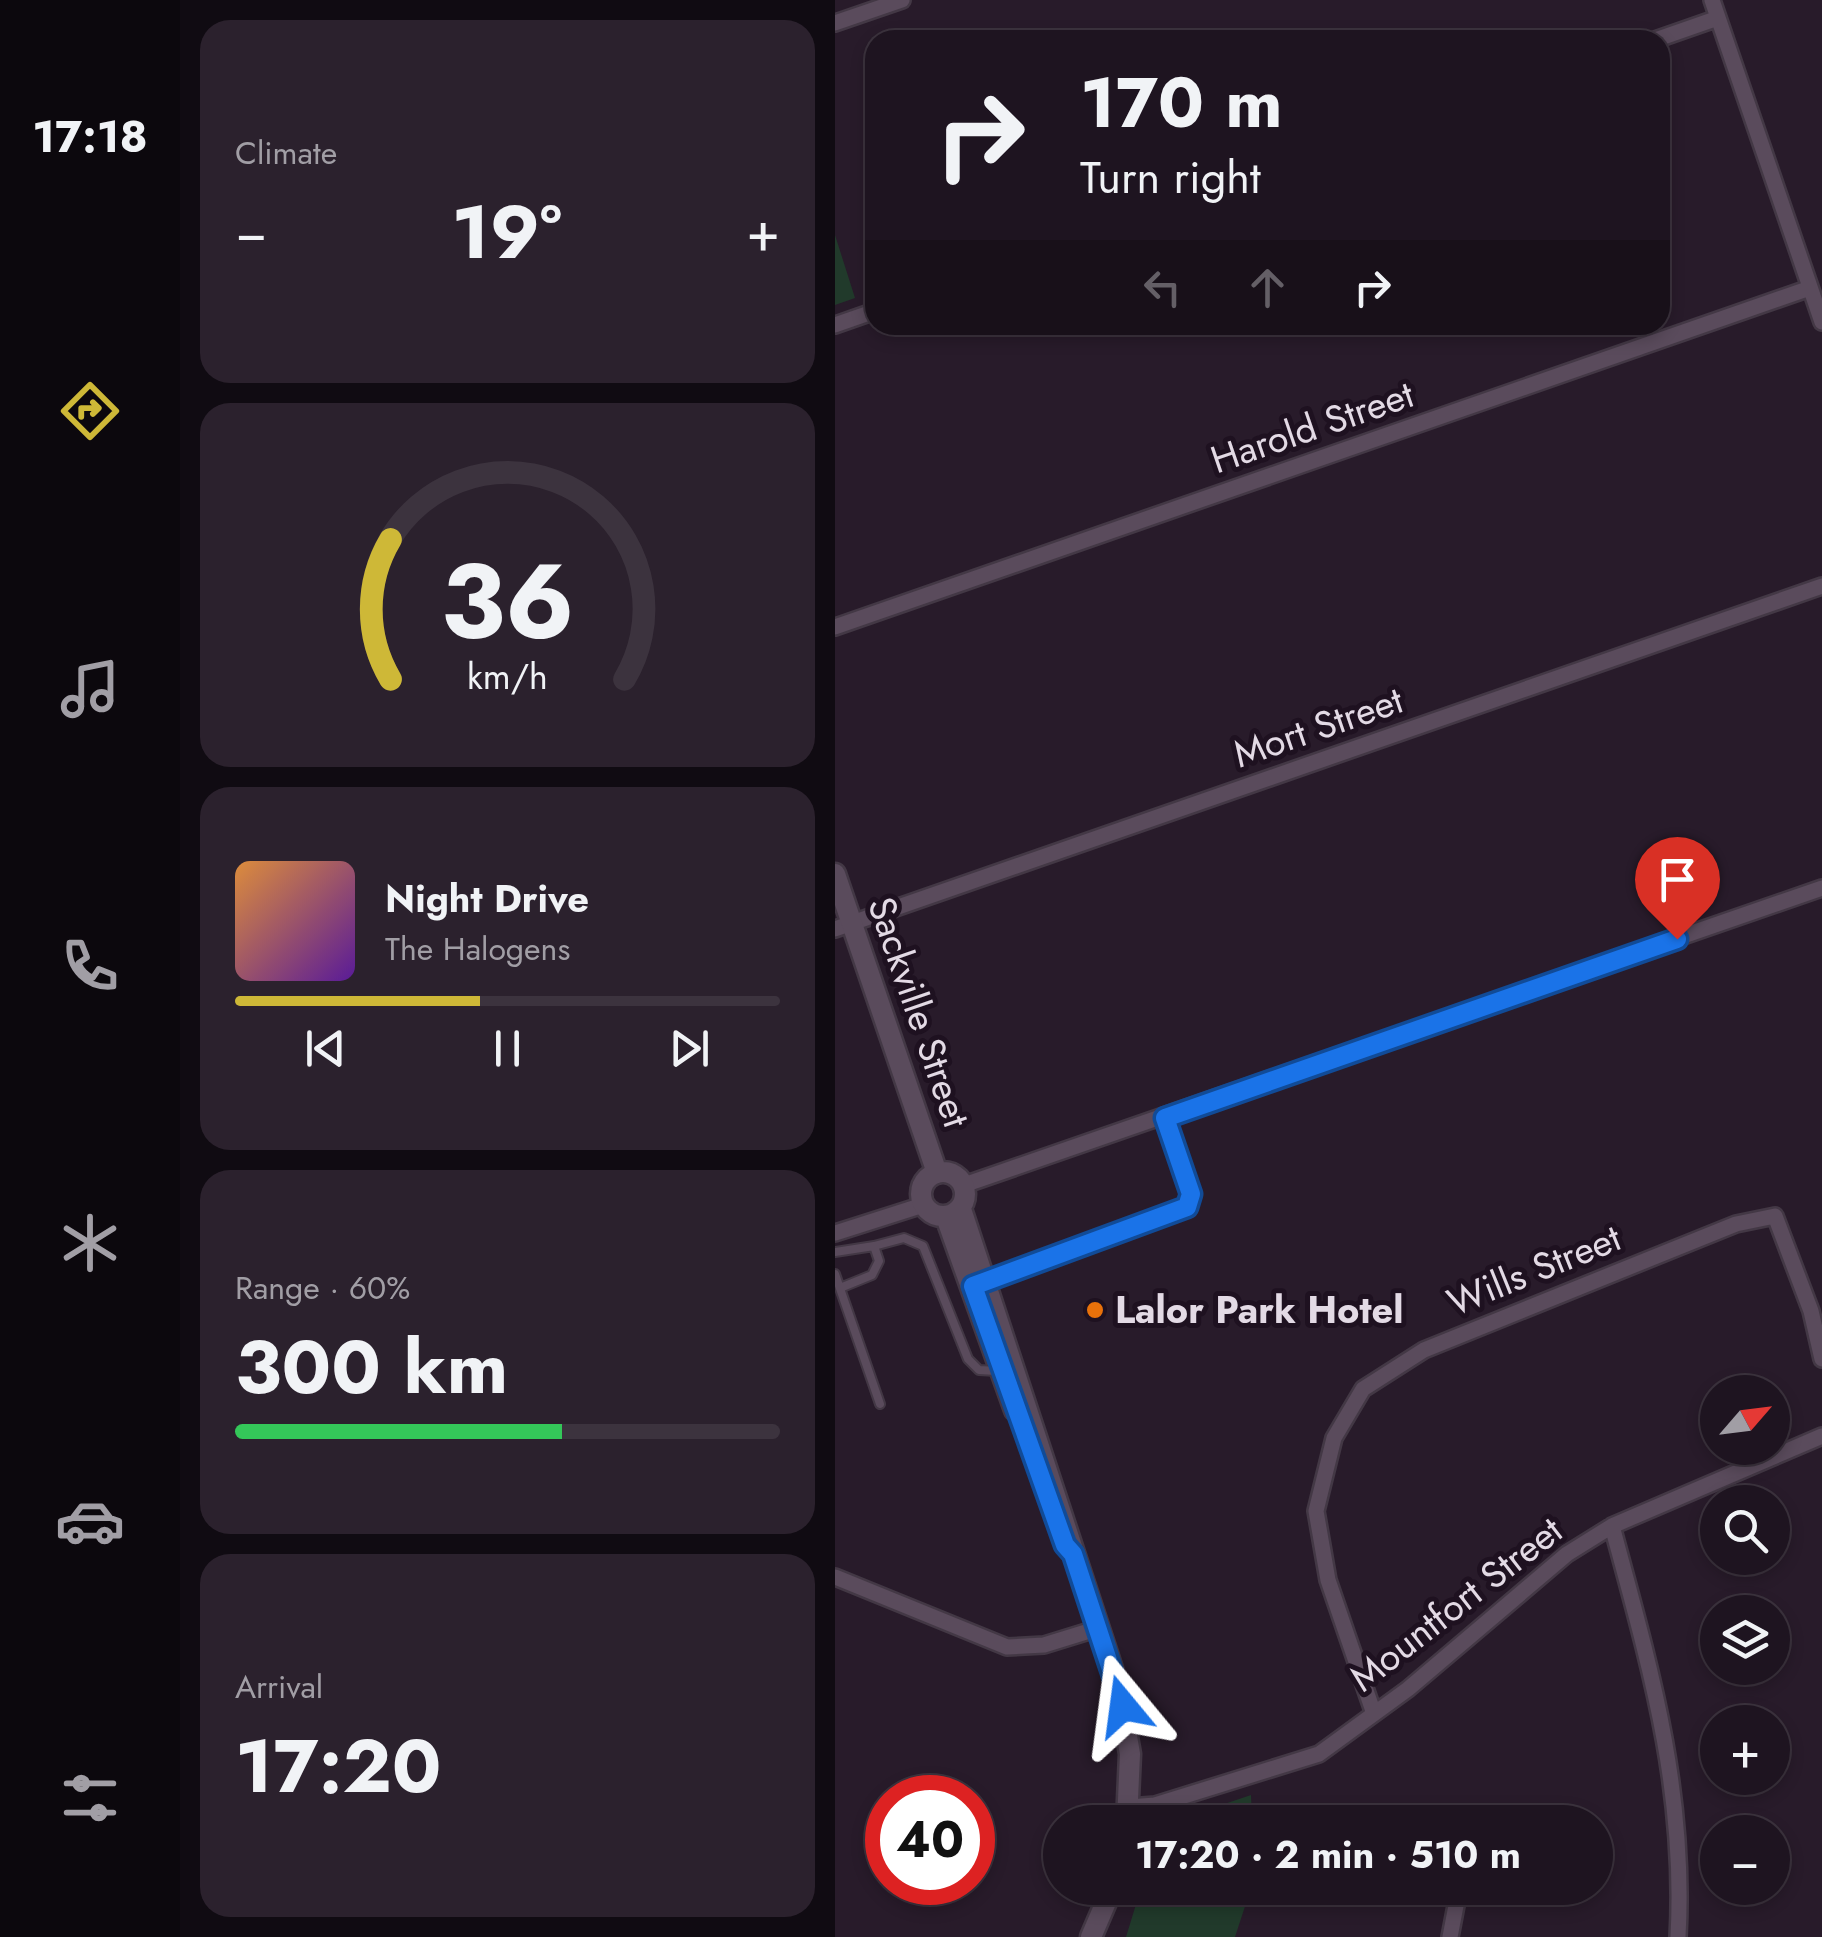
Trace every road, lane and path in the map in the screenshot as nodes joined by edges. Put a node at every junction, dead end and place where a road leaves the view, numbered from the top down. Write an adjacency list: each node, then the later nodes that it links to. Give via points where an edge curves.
1 (902, 0): 4 (street)
2 (1712, 0): 3 (street)
3 (1719, 18): 5 (street); 6 (street)
4 (835, 23)
5 (1670, 35)
6 (1810, 288): 8 (street); 11 (street, Harold Street)
7 (865, 314): 9 (street)
8 (1822, 322)
9 (835, 325)
10 (1822, 586): 14 (street, Mort Street)
11 (835, 627)
12 (835, 874): 14 (street, Sackville Street)
13 (1822, 888): 15 (street)
14 (844, 926): 16 (street, Sackville Street)
15 (1165, 1118): 17 (street); 24 (lane, via 1191,1194 1187,1207)
16 (937, 1173): 17 (street, via 950,1173); 18 (street, via 923,1186)
17 (964, 1185): 19 (street)
18 (923, 1206): 19 (street, via 933,1214); 20 (street)
19 (953, 1213): 24 (street)
20 (835, 1233)
21 (874, 1246): 22 (lane); 25 (lane, via 877,1271); 27 (lane, via 904,1238 923,1246 968,1359 979,1370)
22 (835, 1252)
23 (835, 1274): 25 (lane)
24 (980, 1283): 27 (street); 31 (street)
25 (840, 1288): 28 (lane)
26 (1822, 1360): 34 (street, Wills Street, via 1811,1310 1775,1216 1736,1224 1424,1350 1363,1388 1334,1438 1316,1511 1328,1580)
27 (1001, 1371): 31 (street)
28 (880, 1404)
29 (1822, 1436): 30 (street, Mountfort Street)
30 (1612, 1526): 34 (street, Mountfort Street, via 1567,1554); 41 (street, via 1664,1721 1681,1874)
31 (1073, 1554): 33 (street)
32 (835, 1576): 33 (street, via 1007,1647 1044,1646)
33 (1099, 1628): 35 (street, via 1125,1721)
34 (1373, 1711): 36 (street, Mountfort Street, via 1319,1754)
35 (1128, 1805)
36 (1155, 1805)
37 (1105, 1905): 39 (street)
38 (1456, 1905): 40 (street)
39 (1091, 1937)
40 (1449, 1937)
41 (1678, 1937)

